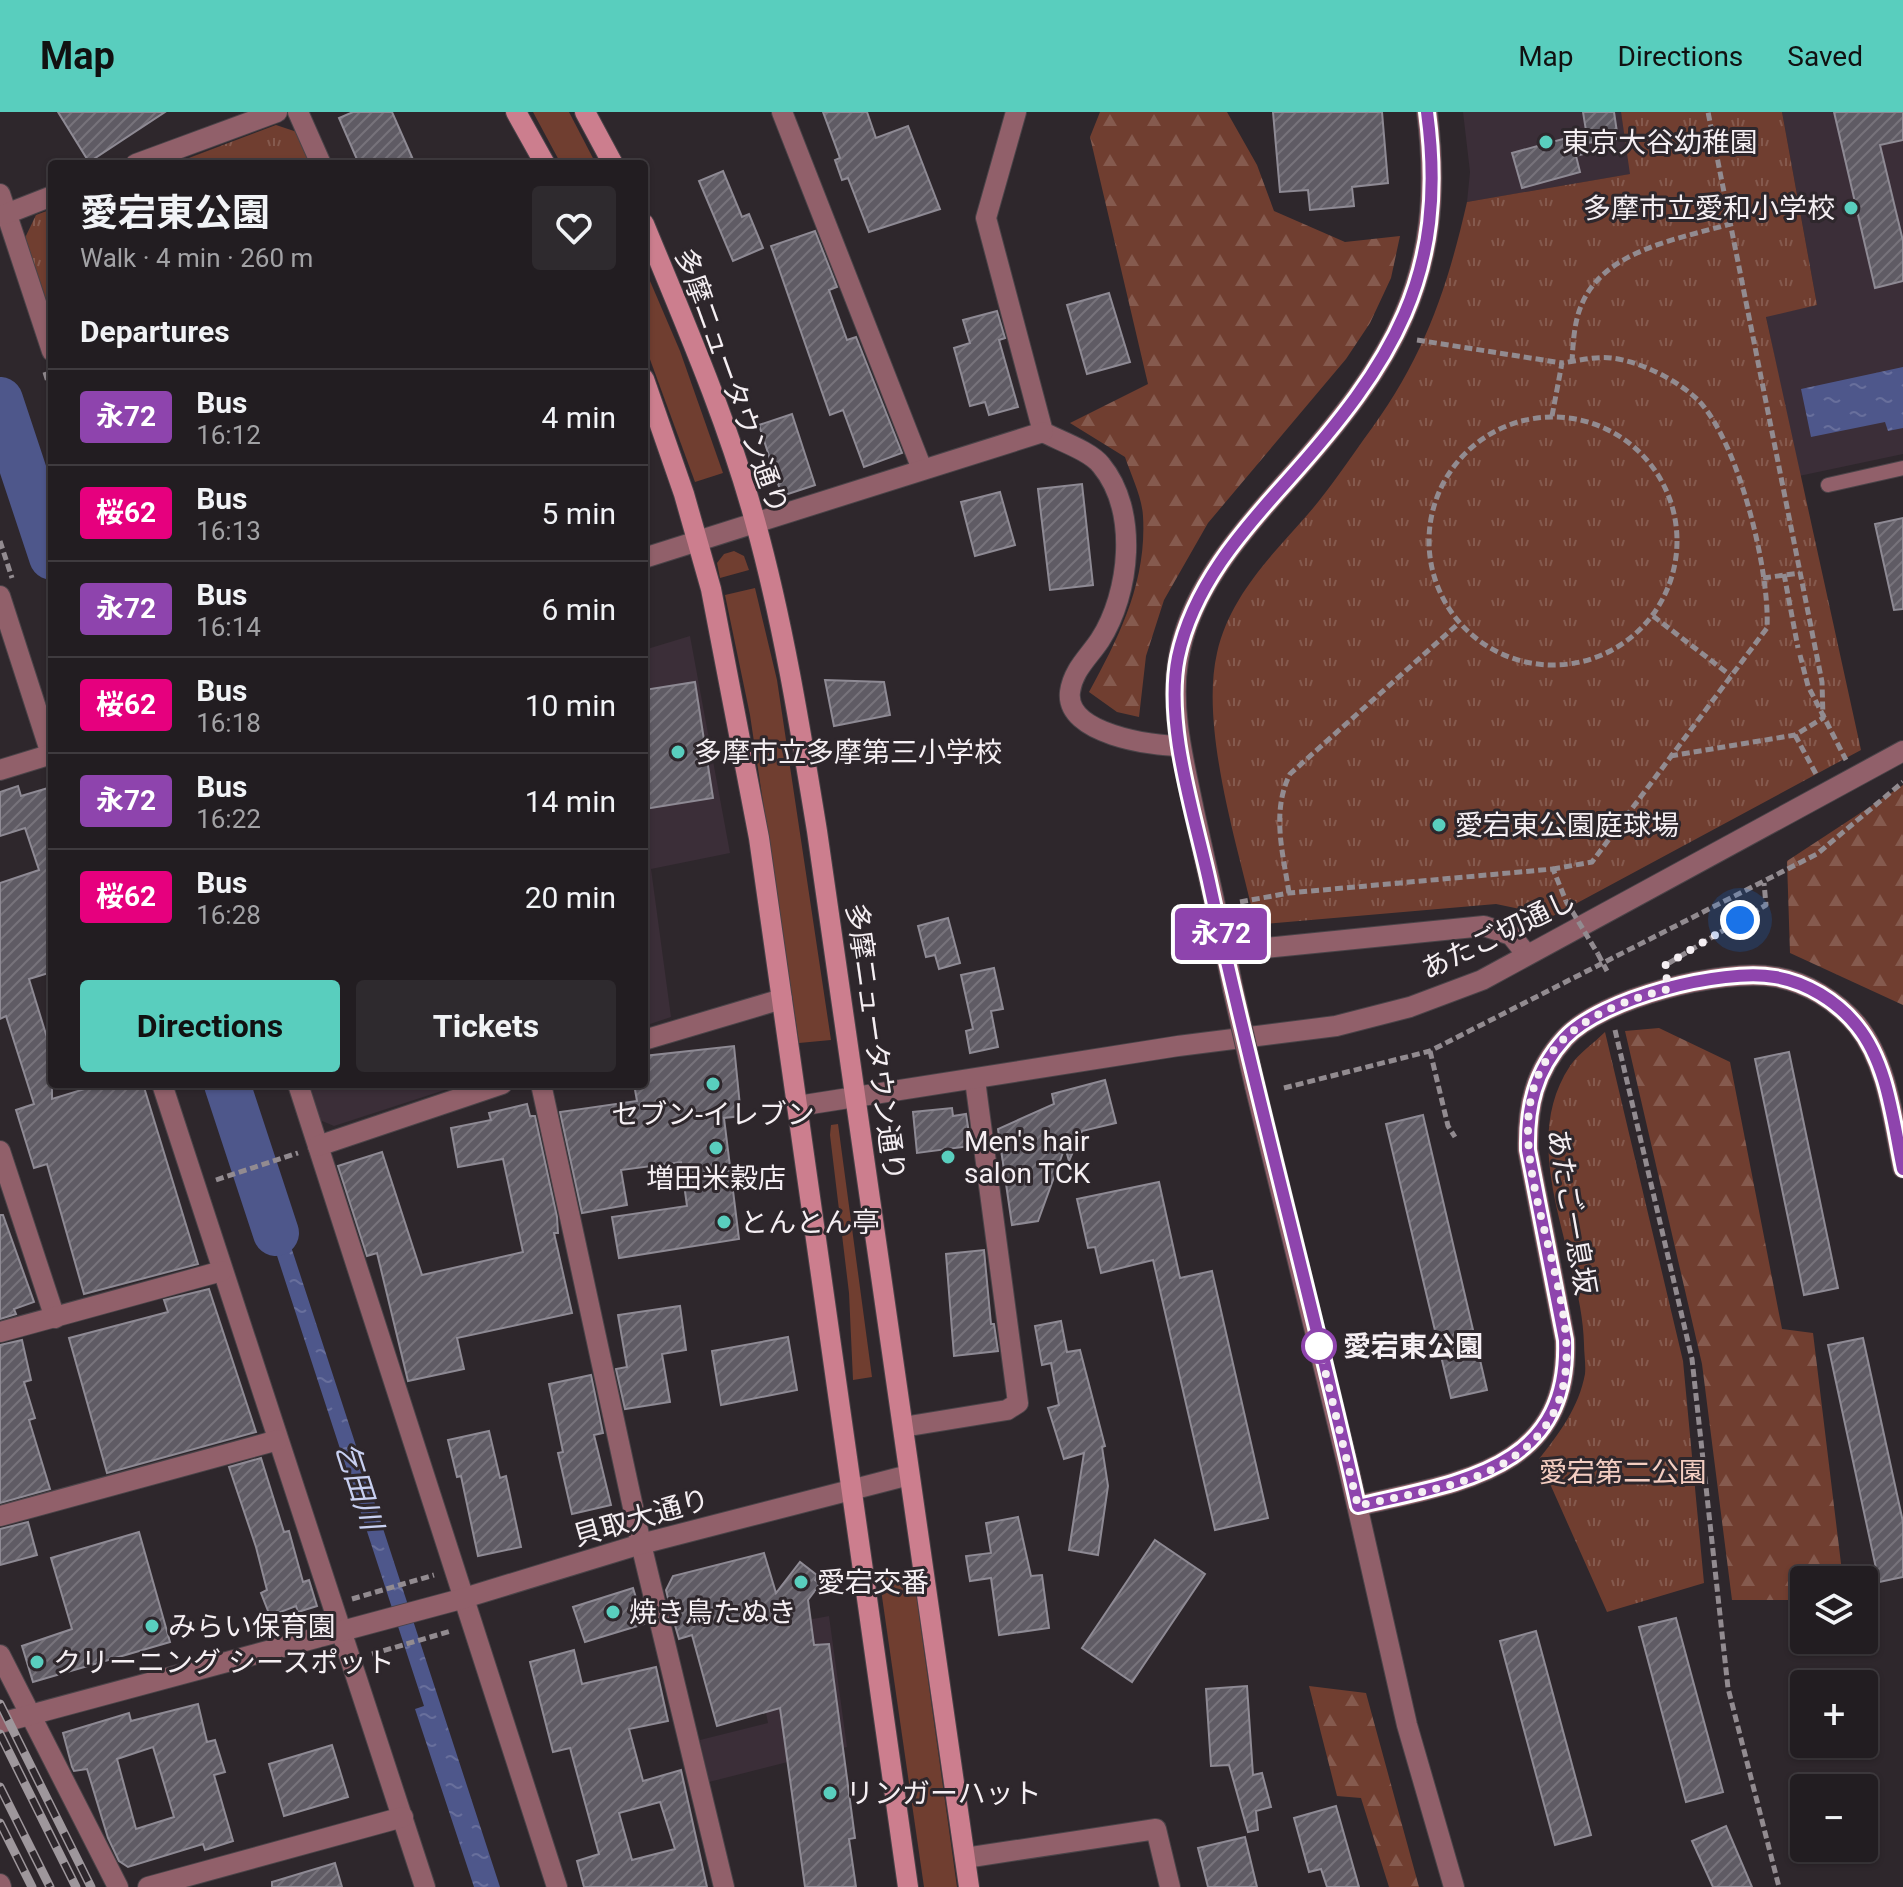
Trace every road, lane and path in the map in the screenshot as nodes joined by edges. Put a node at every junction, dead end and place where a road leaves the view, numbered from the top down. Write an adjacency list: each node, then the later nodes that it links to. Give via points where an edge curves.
1 (277, 112): 9 (street)
2 (298, 112): 11 (street)
3 (516, 112): 12 (main road)
4 (585, 112): 13 (main road)
5 (782, 112): 26 (street)
6 (1016, 112): 24 (street, via 986,218)
7 (1427, 112): 41 (street, via 1431,208 1408,309 1357,399 1237,536 1209,581 1178,660)
8 (1708, 112): 16 (path)
9 (239, 117): 10 (street)
10 (145, 160)
11 (319, 160)
12 (543, 160)
13 (611, 160)
14 (48, 197): 15 (street)
15 (3, 204): 18 (street)
16 (1730, 224): 20 (path, via 1638,251 1600,276 1581,305); 31 (path)
17 (648, 234): 28 (main road, 多摩ニュータウン通り, via 694,343)
18 (48, 339)
19 (1415, 339): 21 (path)
20 (1572, 362): 21 (path); 33 (path, via 1611,358 1660,374 1699,402 1729,450)
21 (1562, 363): 23 (path)
22 (648, 391): 29 (main road)
23 (1552, 416): 35 (path, via 1591,422 1626,440 1654,468 1672,503 1678,542 1671,581); 36 (path, via 1513,423 1477,442 1450,472 1433,509 1429,549 1438,588)
24 (1043, 432): 26 (street); 41 (street, via 1100,463 1118,495 1124,524 1125,563 1117,606 1075,673 1069,696 1073,706 1093,728 1149,746)
25 (1903, 468): 27 (lane)
26 (922, 469): 28 (street)
27 (1828, 485)
28 (755, 522): 29 (street); 68 (main road, 多摩ニュータウン通り, via 791,676)
29 (699, 540): 30 (street); 58 (main road, via 739,718)
30 (648, 557)
31 (1800, 573): 32 (path); 38 (path, via 1822,682)
32 (1784, 574): 33 (path); 38 (path, via 1808,686)
33 (1763, 578): 37 (path, via 1767,628)
34 (0, 596): 40 (street)
35 (1653, 616): 36 (path, via 1627,642 1594,659 1558,666 1521,662); 37 (path)
36 (1459, 623): 51 (path, via 1290,774 1280,793 1278,817)
37 (1730, 675): 44 (path)
38 (1823, 718): 39 (path); 45 (path)
39 (1795, 735): 44 (path); 47 (path)
40 (48, 743)
41 (1180, 746): 53 (street)
42 (1903, 751): 54 (street, あたご切通し)
43 (48, 756): 46 (street)
44 (1670, 756): 49 (path, via 1592,862)
45 (1846, 761)
46 (0, 770)
47 (1818, 778)
48 (1903, 782): 50 (path, via 1817,854)
49 (1553, 869): 51 (path); 55 (path, bridge)
50 (1764, 883): 55 (path); 57 (path, via 1766,905 1664,966)
51 (1289, 893): 52 (path)
52 (1240, 902)
53 (1225, 952): 54 (street, via 1484,926 1511,935); 83 (street, bridge)
54 (1527, 955): 62 (street, あたご切通し, via 1482,980 1410,1007 1336,1026)
55 (1603, 962): 56 (path); 61 (path)
56 (1607, 971)
57 (1669, 989): 74 (street, あたご一息坂, via 1729,976 1777,977 1821,994 1840,1008 1857,1025 1876,1060); 83 (street, あたご一息坂, via 1615,1004 1567,1036 1530,1100 1528,1150 1565,1340 1561,1392 1543,1429 1519,1454 1474,1477)
58 (782, 999): 60 (street); 69 (main road)
59 (1615, 1030): 106 (path, via 1692,1359 1728,1688)
60 (648, 1039)
61 (1430, 1051): 67 (path); 70 (path)
62 (975, 1080): 68 (street, あたご切通し); 79 (street, via 1018,1403 1007,1410)
63 (163, 1088): 76 (street)
64 (299, 1088): 71 (street)
65 (490, 1088): 71 (street)
66 (542, 1088): 85 (street)
67 (1284, 1088)
68 (855, 1097): 69 (street, あたご切通し); 79 (main road, 多摩ニュータウン通り)
69 (798, 1106): 82 (main road)
70 (1455, 1137)
71 (318, 1146): 88 (street)
72 (0, 1151): 77 (street)
73 (292, 1155): 75 (path)
74 (1903, 1168)
75 (218, 1179)
76 (222, 1271): 77 (street); 80 (street)
77 (55, 1318): 78 (street)
78 (0, 1332)
79 (903, 1427): 81 (main road, 多摩ニュータウン通り)
80 (278, 1440): 84 (street); 89 (street)
81 (909, 1475): 82 (street, 貝取大通り); 96 (main road, 多摩ニュータウン通り)
82 (852, 1488): 85 (street, 貝取大通り); 102 (main road)
83 (1358, 1506): 105 (street, via 1407,1725)
84 (0, 1516)
85 (641, 1544): 88 (street, 貝取大通り); 101 (street)
86 (439, 1574): 87 (path)
87 (347, 1601)
88 (454, 1601): 89 (street, 貝取大通り); 100 (street)
89 (350, 1629): 93 (street); 95 (street)
90 (456, 1630): 92 (path)
91 (0, 1655): 93 (street)
92 (365, 1656)
93 (30, 1715): 94 (street); 97 (street)
94 (0, 1723)
95 (403, 1817): 98 (street); 99 (street)
96 (965, 1858): 103 (main road, 多摩ニュータウン通り); 104 (street, via 1156,1829)
97 (118, 1887)
98 (148, 1887)
99 (425, 1887)
100 (557, 1887)
101 (724, 1887)
102 (908, 1887)
103 (969, 1887)
104 (1170, 1887)
105 (1454, 1887)
106 (1779, 1887)

